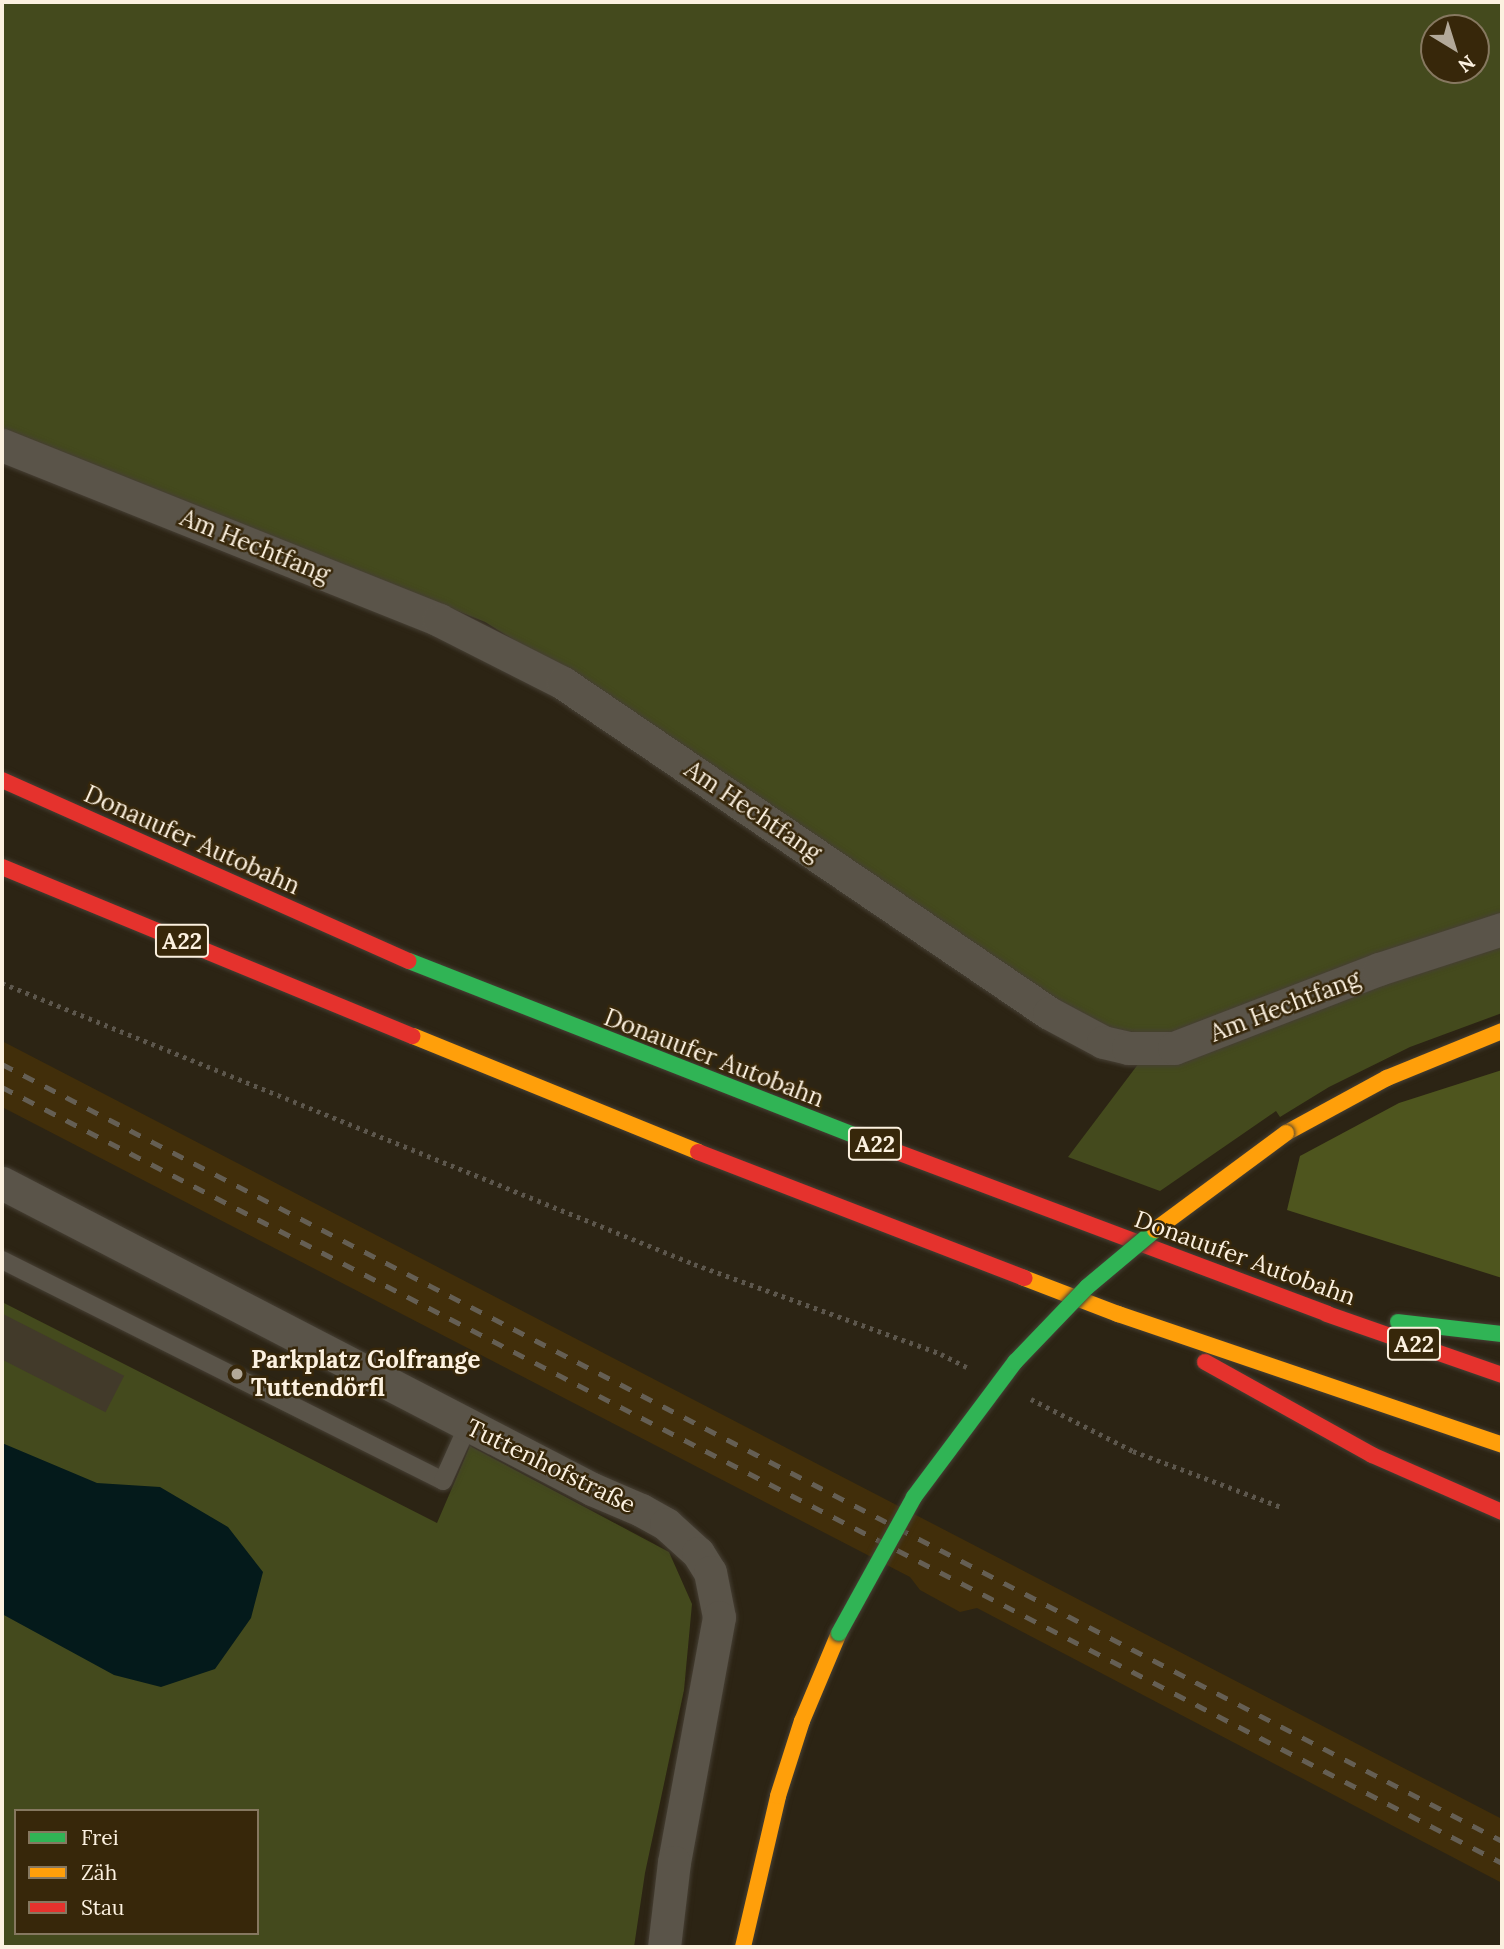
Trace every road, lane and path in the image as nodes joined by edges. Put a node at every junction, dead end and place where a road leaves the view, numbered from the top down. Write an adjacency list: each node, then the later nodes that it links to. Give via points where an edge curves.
1 (2, 445): 4 (street, Am Hechtfang, via 439,620 563,682 1049,1013 1103,1041 1139,1049 1174,1048)
2 (2, 780): 10 (main road, Donauufer Autobahn / A22, via 425,968 771,1105)
3 (2, 867): 9 (main road, A22, via 655,1135)
4 (1502, 929)
5 (2, 983): 12 (path, via 694,1264 941,1354)
6 (1502, 1031): 20 (main road, bridge, via 1387,1078 1286,1133 1134,1247 1087,1287 1015,1362 914,1497 839,1633 781,1786)
7 (2, 1183): 15 (street, Tuttenhofstraße)
8 (2, 1260): 15 (lane, via 443,1481)
9 (1118, 1314): 16 (main road, A22); 18 (main road, via 1372,1455)
10 (1327, 1314): 11 (main road); 13 (main road, Donauufer Autobahn / A22)
11 (1502, 1334)
12 (977, 1372)
13 (1502, 1375)
14 (1025, 1396): 17 (path, via 1133,1451)
15 (468, 1425): 19 (street, Tuttenhofstraße, via 666,1524 685,1538 710,1572 719,1617 674,1862)
16 (1502, 1445)
17 (1281, 1507)
18 (1502, 1512)
19 (664, 1947)
20 (743, 1947)

